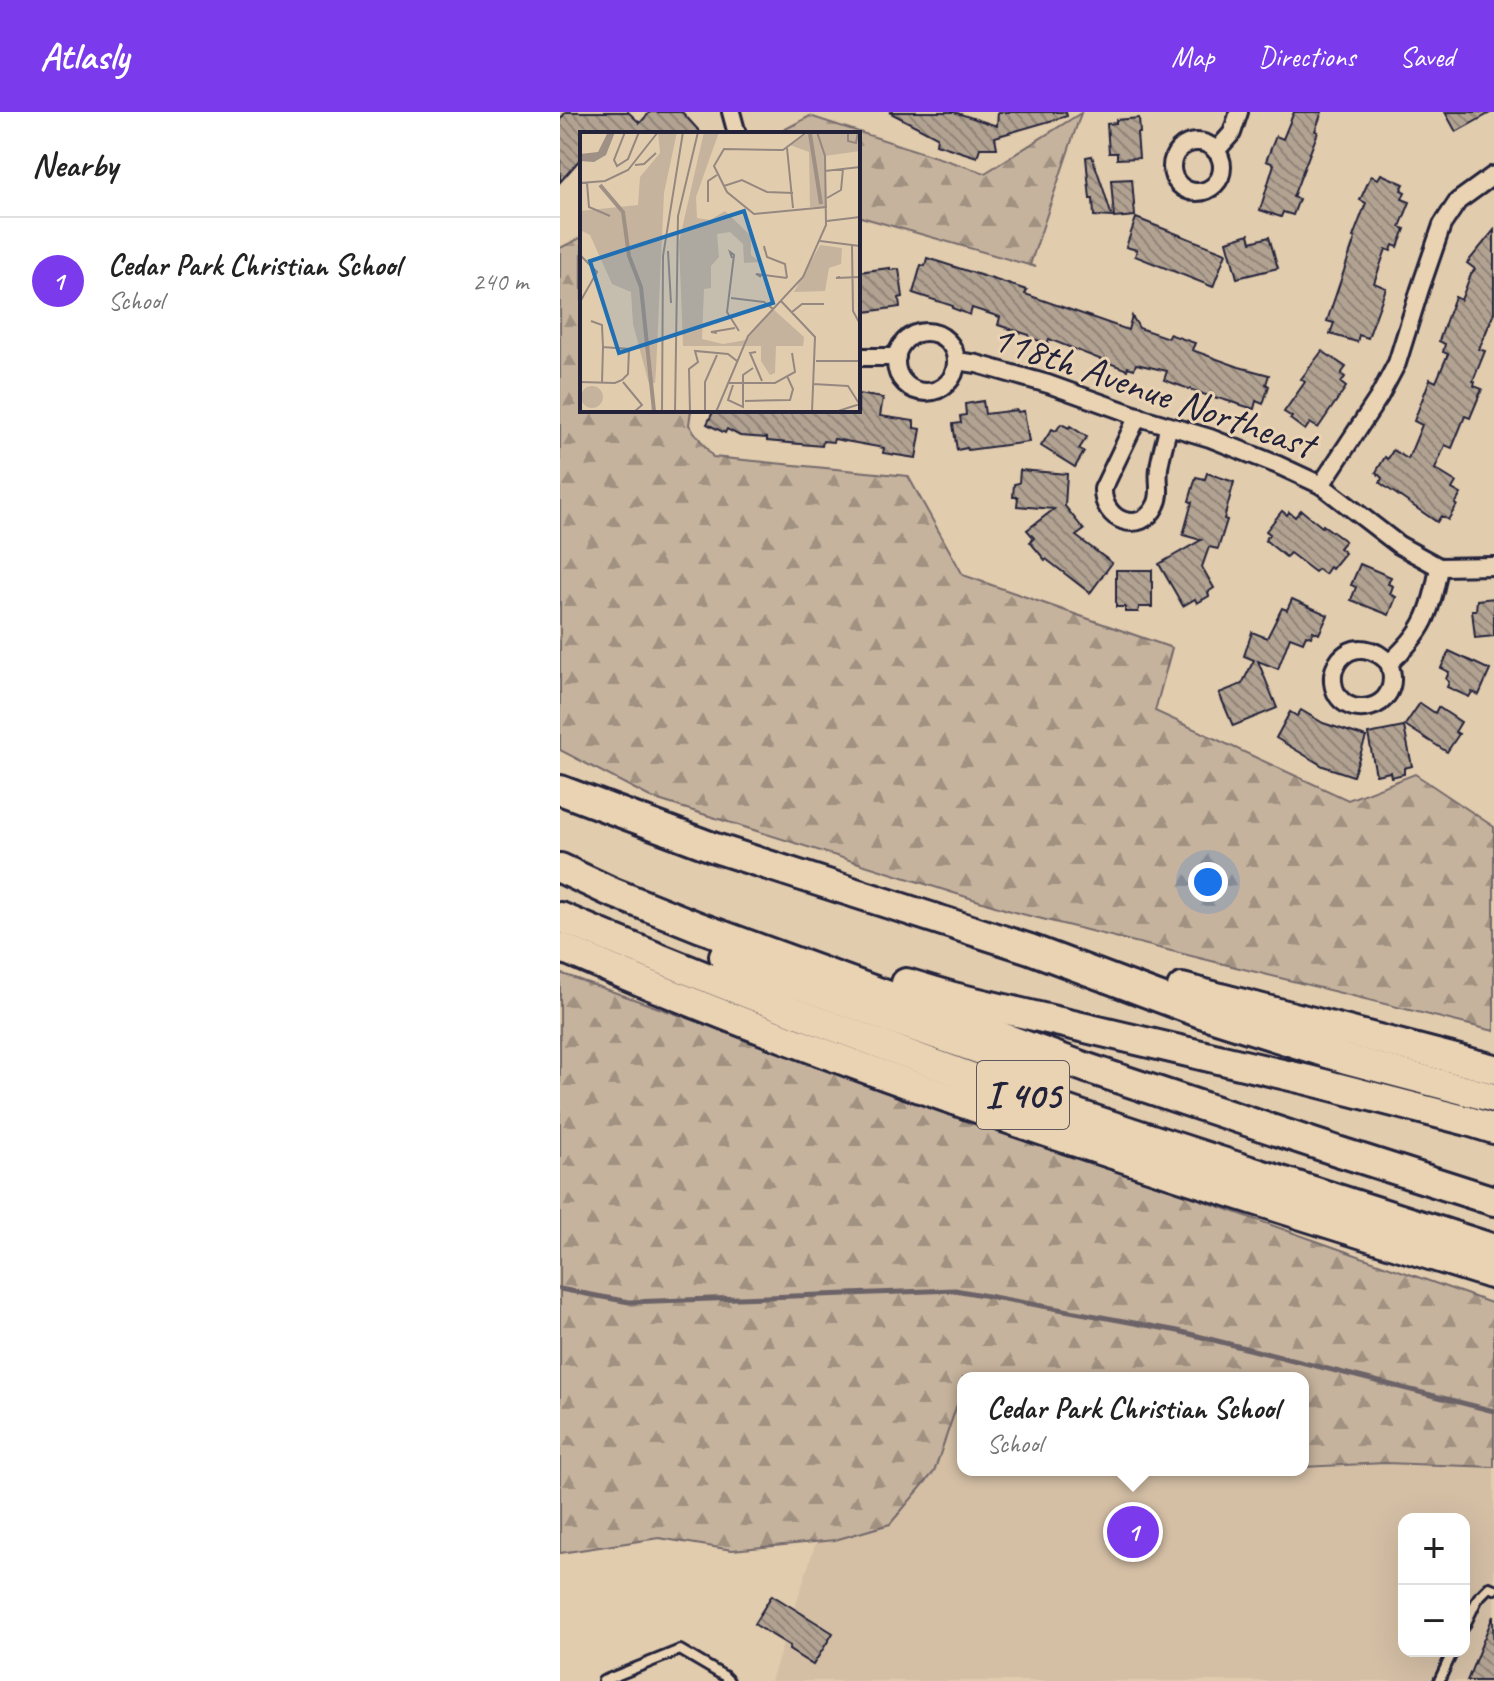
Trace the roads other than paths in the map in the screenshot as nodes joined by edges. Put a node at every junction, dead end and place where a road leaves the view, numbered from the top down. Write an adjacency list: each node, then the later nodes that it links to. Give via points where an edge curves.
1 (731, 112): 3 (street)
2 (1239, 112): 4 (street, via 1232,133)
3 (736, 132)
4 (1216, 151)
5 (1494, 175): 11 (street, via 1458,201 1442,225 1397,363)
6 (860, 357): 7 (street)
7 (897, 357): 8 (street, 118th Avenue Northeast, via 906,340 930,332 945,339); 8 (street, 118th Avenue Northeast, via 901,380 923,393 947,385)
8 (957, 361): 9 (street, 118th Avenue Northeast, via 1048,384)
9 (1138, 416): 10 (street, 118th Avenue Northeast); 10 (street, via 1103,489 1108,510 1119,520 1136,522 1155,508)
10 (1169, 426): 11 (street, 118th Avenue Northeast)
11 (1321, 485): 13 (street, 118th Avenue Northeast, via 1399,545)
12 (1494, 566): 13 (street, 118th Avenue Northeast)
13 (1439, 567): 14 (street, via 1424,623)
14 (1389, 663)
15 (560, 790): 21 (highway, via 715,848)
16 (560, 868): 19 (highway, I 405)
17 (560, 889): 26 (highway, I 405, via 951,1041)
18 (560, 917): 27 (highway, I 405, via 735,990 948,1069)
19 (699, 927): 24 (highway, via 746,928 953,997); 25 (highway, I 405, via 1087,1068)
20 (560, 947): 28 (highway, I 405, via 774,1036 1026,1125)
21 (1030, 949): 22 (highway); 23 (highway, via 1201,1013)
22 (1494, 1069)
23 (1494, 1098)
24 (1494, 1129)
25 (1494, 1201)
26 (1494, 1219)
27 (1494, 1249)
28 (1494, 1275)
29 (1494, 1589): 30 (lane, via 1489,1587 1478,1598)
30 (1470, 1615)
31 (1450, 1657): 34 (lane)
32 (603, 1681): 33 (lane, via 680,1650)
33 (729, 1681)
34 (1439, 1681)

